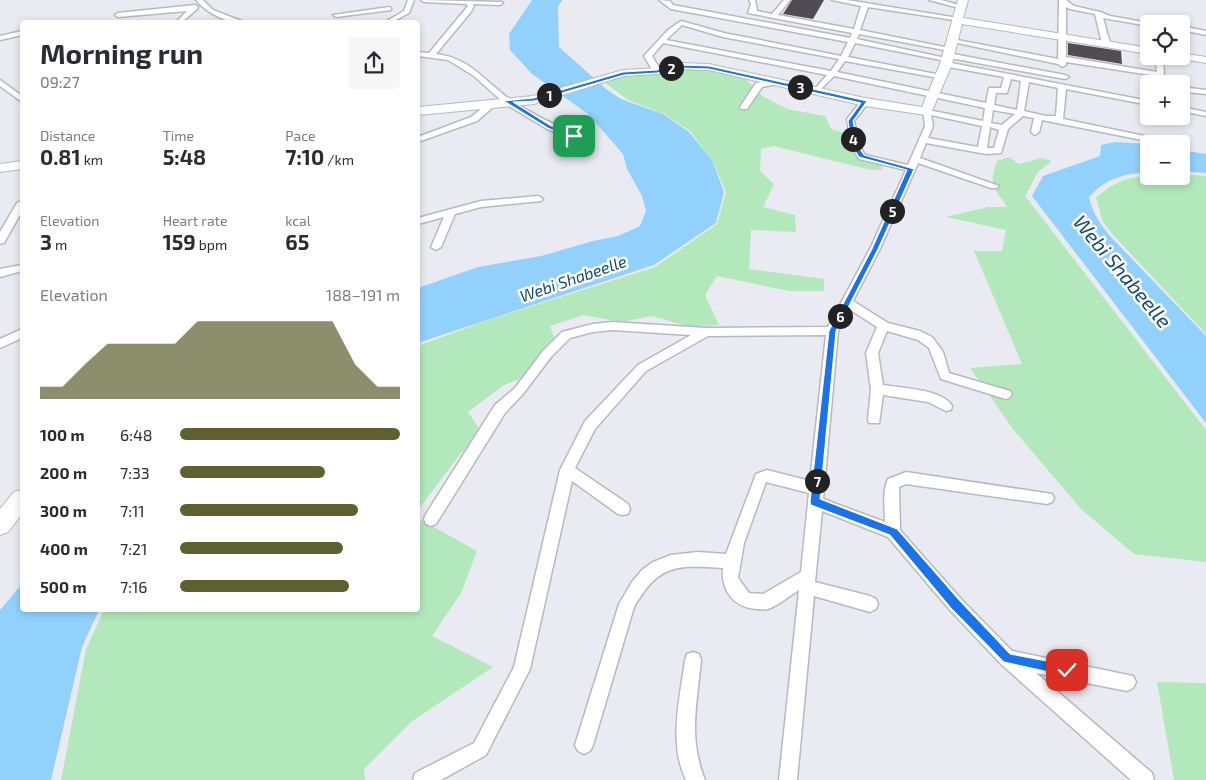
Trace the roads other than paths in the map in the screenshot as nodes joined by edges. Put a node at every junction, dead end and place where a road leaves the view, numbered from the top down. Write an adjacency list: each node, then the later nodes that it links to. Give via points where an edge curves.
1 (390, 0): 15 (street)
2 (411, 0): 25 (street, via 407,12)
3 (424, 0): 12 (street)
4 (662, 0): 16 (street, via 671,8)
5 (752, 0): 17 (street)
6 (787, 0): 21 (street)
7 (834, 0): 14 (street)
8 (932, 0): 11 (street)
9 (1062, 0): 18 (street, via 1072,8); 33 (street)
10 (198, 3): 19 (street); 22 (street); 23 (street)
11 (963, 3): 26 (main road)
12 (469, 4): 13 (street); 41 (street, via 468,12)
13 (500, 4)
14 (865, 5): 26 (street); 30 (street)
15 (389, 9): 20 (street); 24 (street)
16 (682, 9): 17 (street, via 691,3); 28 (street); 35 (street)
17 (753, 13): 21 (street)
18 (1098, 13): 27 (street, via 1108,18); 37 (street)
19 (118, 14)
20 (336, 15)
21 (774, 16): 30 (street)
22 (181, 20)
23 (236, 20)
24 (386, 20)
25 (390, 20)
26 (958, 20): 33 (street); 39 (main road)
27 (1140, 22)
28 (681, 23): 36 (street); 43 (street)
29 (1190, 30): 32 (street)
30 (856, 32): 35 (street); 39 (street)
31 (20, 33): 34 (street)
32 (1206, 33)
33 (1064, 37): 37 (main road); 45 (street)
34 (0, 38)
35 (852, 40): 39 (street); 43 (street)
36 (662, 41): 47 (street, via 648,56); 48 (street)
37 (1106, 43): 38 (street)
38 (1140, 49)
39 (948, 53): 45 (street); 49 (street); 50 (main road); 51 (street)
40 (420, 54): 41 (street)
41 (430, 56): 62 (street, via 450,58 477,74)
42 (1190, 57): 44 (main road)
43 (845, 58): 48 (street); 50 (street)
44 (1206, 60)
45 (1062, 61): 46 (street, via 1161,75); 51 (street)
46 (1160, 65)
47 (657, 71): 54 (main road, via 679,66 709,67); 62 (main road, via 623,73 534,100)
48 (834, 74): 57 (street); 59 (street)
49 (1008, 76): 52 (street); 65 (street, via 1004,91 992,90)
50 (941, 77): 59 (main road)
51 (1065, 77): 55 (street)
52 (1025, 80): 55 (street); 69 (street)
53 (0, 82): 60 (street)
54 (774, 82): 57 (main road); 64 (street, via 759,85)
55 (1063, 88): 61 (street); 71 (street, via 1060,118)
56 (1190, 90): 58 (street)
57 (817, 91): 63 (main road)
58 (1206, 92)
59 (933, 95): 65 (street); 67 (main road)
60 (20, 98)
61 (1140, 101)
62 (501, 102): 66 (main road); 75 (street); 77 (street, via 474,119)
63 (865, 102): 67 (main road); 80 (street, via 850,121 855,146 862,157)
64 (744, 106)
65 (989, 108): 69 (street); 72 (street)
66 (420, 111)
67 (926, 111): 72 (street); 78 (street, via 929,126)
68 (1190, 111): 70 (street)
69 (1020, 114): 71 (street); 73 (street)
70 (1206, 114)
71 (1038, 118): 74 (street); 76 (street)
72 (986, 125): 73 (street); 79 (street)
73 (1004, 128): 79 (street, via 998,151)
74 (1035, 132)
75 (574, 136)
76 (1140, 138)
77 (420, 139)
78 (923, 140): 79 (street); 80 (street)
79 (982, 150)
80 (913, 164): 83 (street); 92 (street, via 875,249)
81 (20, 165): 82 (main road)
82 (0, 168)
83 (994, 186)
84 (538, 199): 86 (street, via 463,207)
85 (20, 206): 88 (street)
86 (450, 214): 87 (street); 89 (street)
87 (420, 221)
88 (0, 241)
89 (436, 247)
90 (20, 268): 91 (street)
91 (0, 273)
92 (846, 302): 93 (street); 94 (street)
93 (884, 325): 98 (street, via 872,353); 99 (street, via 924,338 933,345 946,376)
94 (832, 331): 95 (street); 103 (street)
95 (706, 332): 102 (street, via 642,368 590,425); 107 (street, via 612,326 566,335 500,409)
96 (20, 334): 97 (street)
97 (0, 344)
98 (877, 389): 100 (street, via 931,397); 101 (street)
99 (1006, 394)
100 (946, 406)
101 (874, 419)
102 (567, 470): 106 (street); 117 (street, via 522,669 480,749)
103 (815, 495): 109 (street); 110 (street, via 767,476 761,478); 111 (street)
104 (1047, 498): 109 (street, via 906,478 893,483)
105 (20, 501): 108 (street)
106 (624, 509)
107 (431, 519)
108 (0, 524)
109 (893, 532): 113 (street)
110 (732, 560): 111 (street, via 730,578 733,588 745,600 765,602); 116 (street, via 680,558 650,571 636,588 627,604)
111 (808, 581): 112 (street); 119 (street)
112 (870, 604)
113 (1007, 658): 115 (street); 120 (street)
114 (693, 660): 118 (street, via 685,742 691,773)
115 (1127, 682)
116 (584, 745)
117 (422, 780)
118 (696, 780)
119 (788, 780)
120 (1145, 780)

